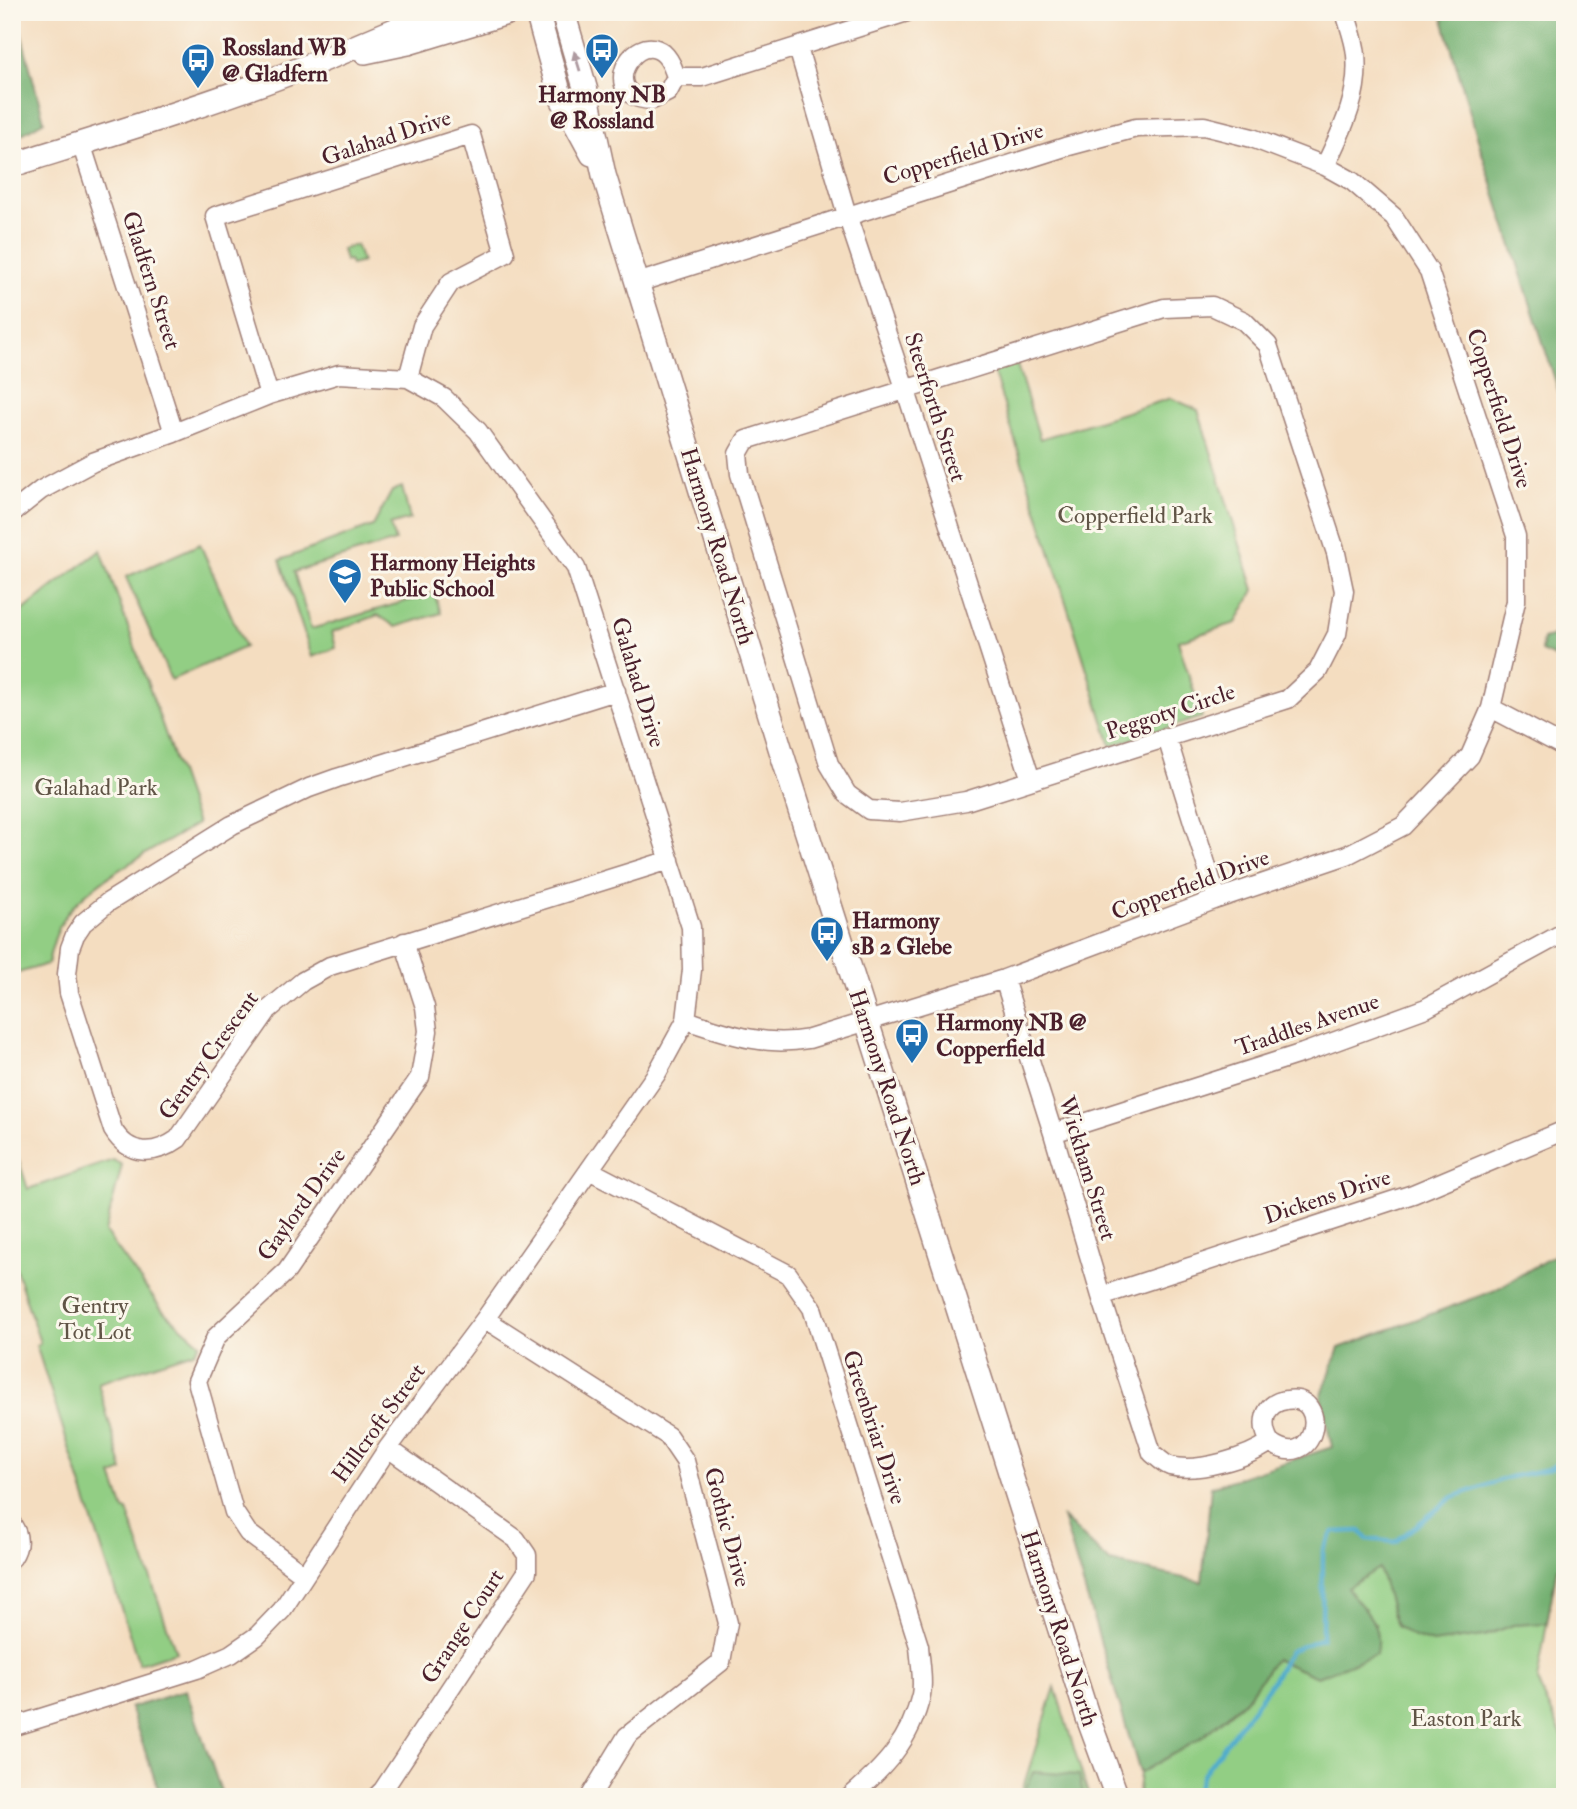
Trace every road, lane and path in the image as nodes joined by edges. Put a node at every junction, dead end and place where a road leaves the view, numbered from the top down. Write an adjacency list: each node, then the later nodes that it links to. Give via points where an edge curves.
1 (442, 12): 8 (main road)
2 (510, 12): 8 (main road, via 408,43)
3 (537, 12): 13 (main road, Harmony Road North, via 560,95)
4 (563, 12): 13 (main road, Harmony Road North, one-way to 4)
5 (907, 12): 7 (street)
6 (1345, 12): 12 (street, via 1356,53 1357,85)
7 (799, 48): 9 (street, via 702,77); 14 (street, Steerforth Street)
8 (318, 62): 10 (main road)
9 (676, 77)
10 (81, 143): 11 (main road); 19 (street, Gladfern Street)
11 (12, 164)
12 (1325, 166): 14 (street, Copperfield Drive, via 1203,125 1136,128); 22 (street, Copperfield Drive, via 1352,181 1394,217 1429,271 1516,536 1517,601)
13 (604, 175): 15 (main road, Harmony Road North)
14 (846, 215): 15 (street, Copperfield Drive); 17 (street, Steerforth Street)
15 (637, 284): 32 (main road, Harmony Road North)
16 (408, 378): 18 (street, Galahad Drive, via 339,374); 18 (street, Galahad Drive, via 422,326 452,282 505,254 471,135 215,216); 21 (street, Galahad Drive, via 444,398 478,431 576,568)
17 (906, 391): 23 (street, Peggoty Circle, via 1164,308 1212,306 1244,321 1268,345 1336,553 1345,591 1337,634 1318,671 1288,699); 25 (street, Steerforth Street); 25 (street, Peggoty Circle, via 746,440 738,454 740,474 829,764 847,794 869,810 900,812 966,802)
18 (269, 395): 19 (street, Galahad Drive)
19 (174, 433): 20 (street, Galahad Drive, via 67,474)
20 (12, 513)
21 (617, 691): 26 (street, Galahad Drive); 29 (street, Gentry Crescent, via 309,788 232,825 95,911 70,948 68,984 120,1141 143,1150 178,1139 282,996 330,966)
22 (1491, 708): 24 (street); 27 (street, Copperfield Drive, via 1469,757 1402,826 1347,855)
23 (1167, 738): 25 (street, Peggoty Circle); 27 (street)
24 (1565, 747)
25 (1031, 780)
26 (670, 860): 29 (street, Gentry Crescent); 31 (street, Galahad Drive, via 691,928)
27 (1217, 898): 30 (street, Copperfield Drive)
28 (1565, 932): 34 (street, Traddles Avenue, via 1426,1008 1303,1054)
29 (404, 942): 42 (street, Gaylord Drive, via 428,1031 420,1077 287,1271 216,1337 197,1381 234,1512 247,1533)
30 (1004, 979): 32 (street, Copperfield Drive); 34 (street, Wickham Street)
31 (686, 1020): 32 (street, Copperfield Drive, via 743,1038 786,1043); 35 (street, Hillcroft Street, via 656,1073)
32 (868, 1021): 47 (main road, Harmony Road North)
33 (1565, 1130): 36 (street, Dickens Drive, via 1413,1194)
34 (1053, 1133): 36 (street, Wickham Street)
35 (589, 1170): 37 (street, Hillcroft Street); 46 (street, Greenbriar Drive, via 788,1274 811,1308 919,1646 922,1693 906,1738 875,1776)
36 (1101, 1296): 38 (street, Wickham Street, via 1152,1453 1168,1465 1195,1467 1256,1452)
37 (485, 1319): 39 (street, Hillcroft Street); 45 (street, Gothic Drive, via 668,1436 685,1461 728,1623 721,1662 627,1737)
38 (1270, 1442)
39 (388, 1448): 42 (street, Hillcroft Street); 44 (street, Grange Court, via 516,1539 527,1555 527,1572)
40 (12, 1524): 41 (street, via 19,1541)
41 (12, 1558)
42 (303, 1574): 43 (street, Hillcroft Street, via 282,1609 257,1636 231,1654)
43 (12, 1727)
44 (376, 1797)
45 (590, 1797)
46 (850, 1797)
47 (1117, 1797)

